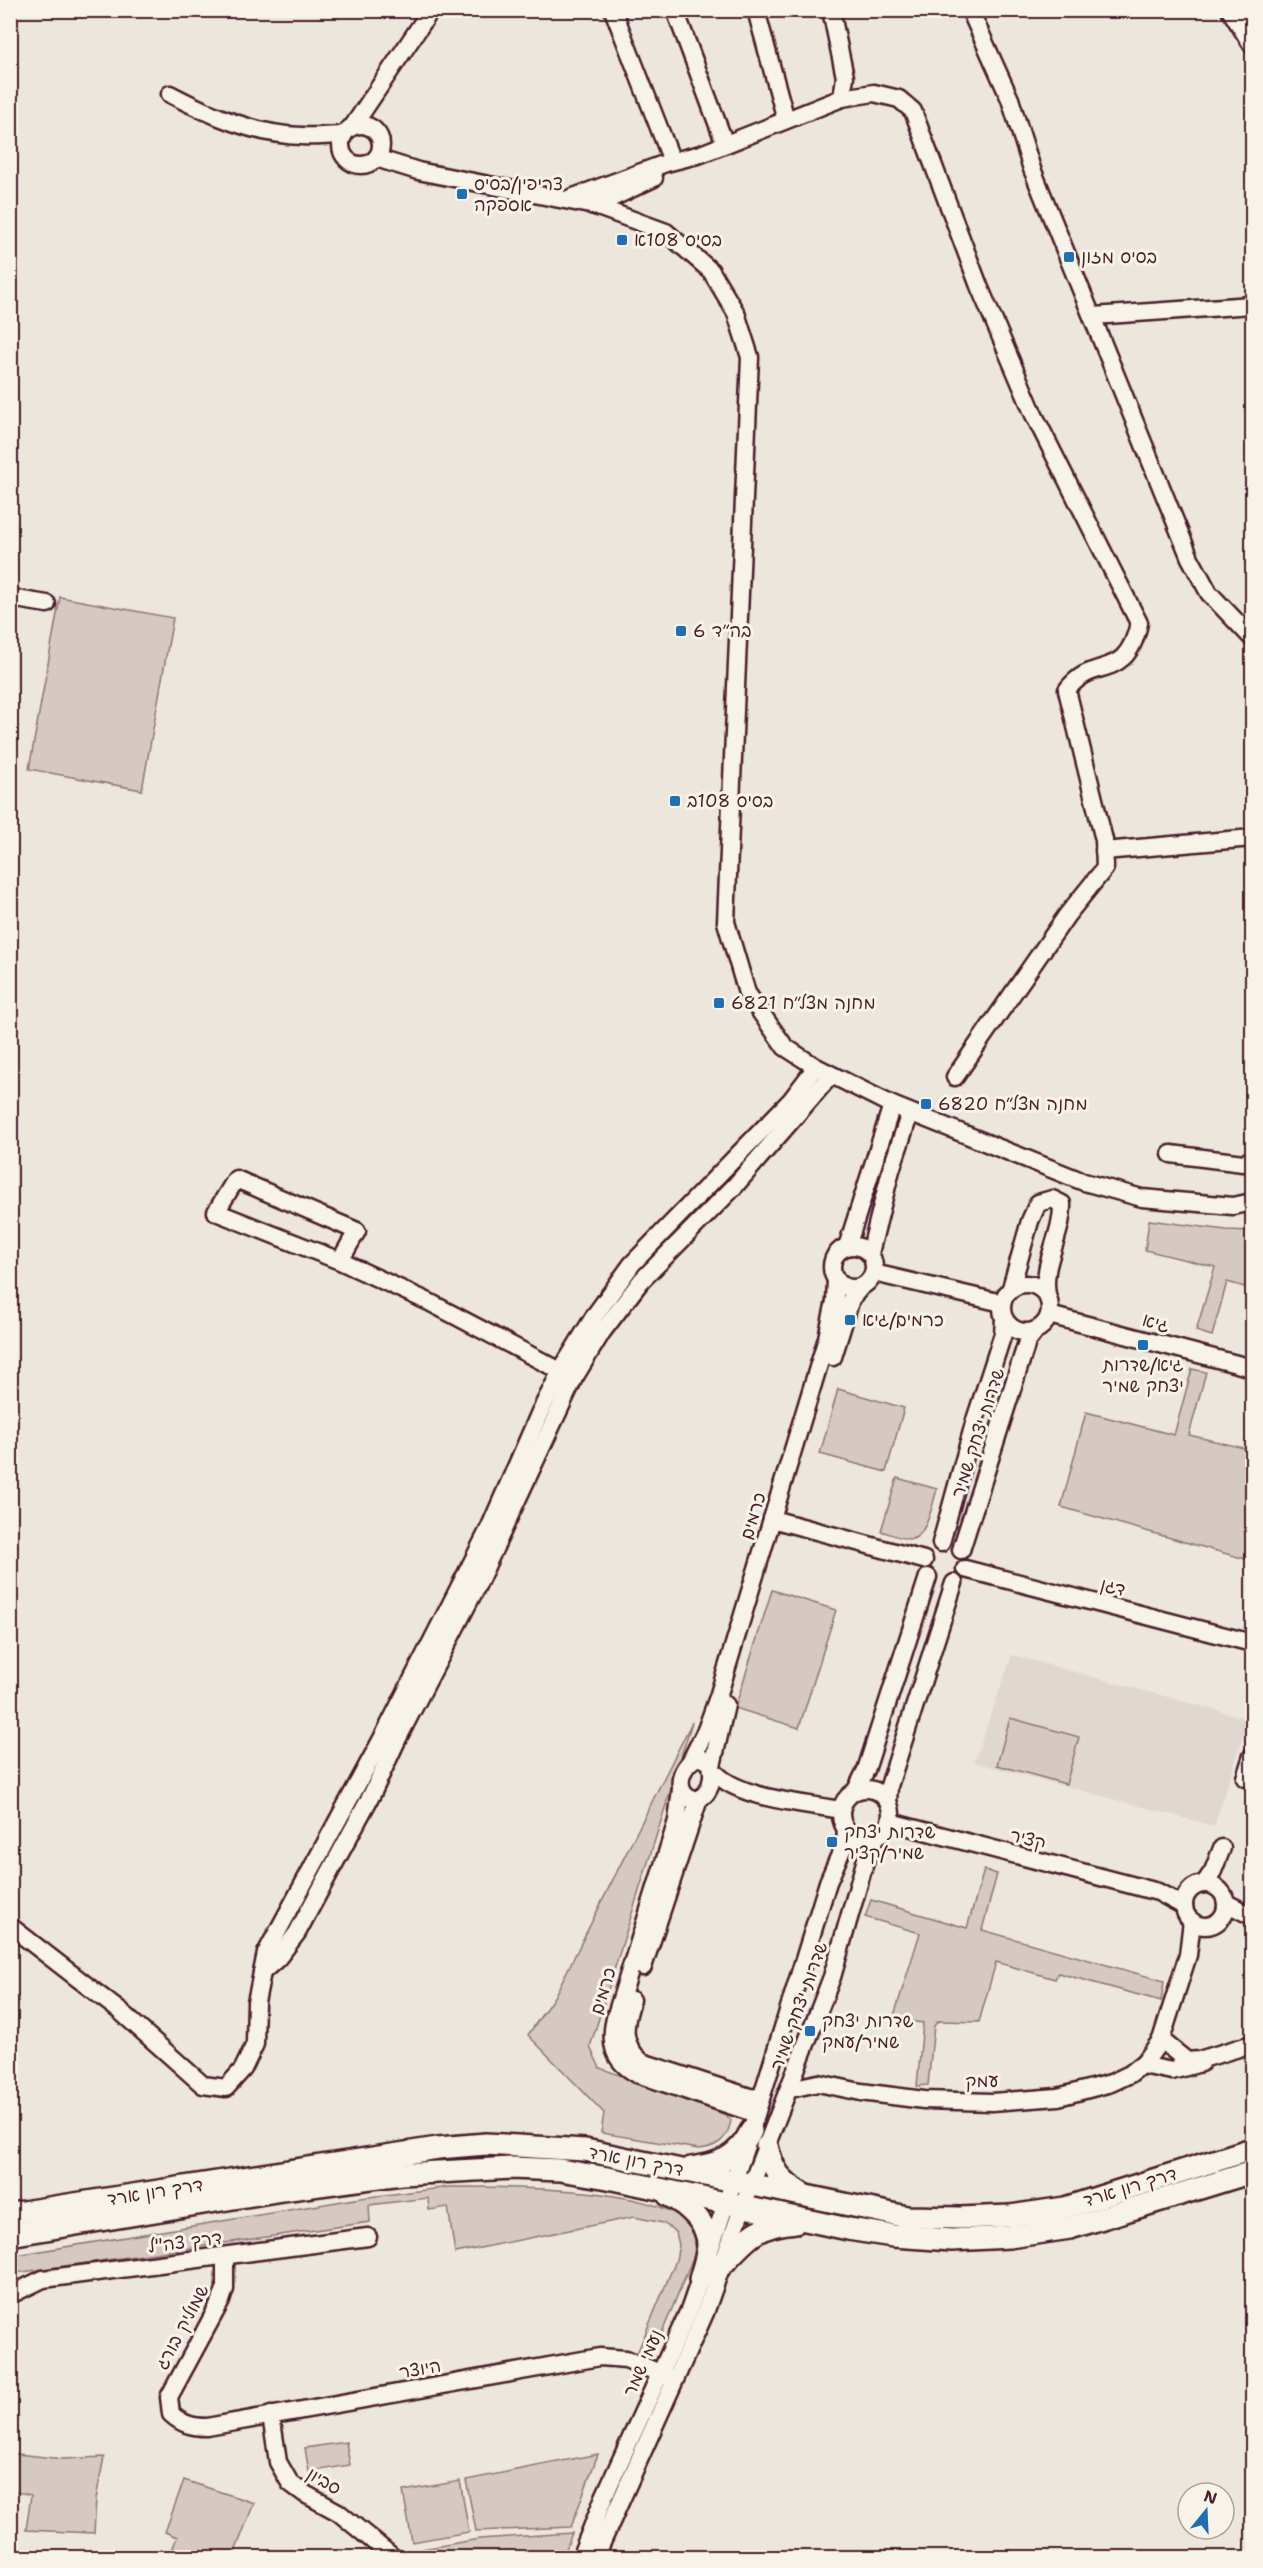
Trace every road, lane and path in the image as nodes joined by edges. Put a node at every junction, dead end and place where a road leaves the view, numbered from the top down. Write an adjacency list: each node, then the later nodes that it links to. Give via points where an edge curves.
1 (431, 10): 9 (street)
2 (613, 10): 20 (street)
3 (675, 10): 16 (street)
4 (756, 10): 12 (street)
5 (831, 10): 11 (street, via 845,76)
6 (970, 10): 24 (street, via 1010,99 1032,169)
7 (1230, 10): 8 (street)
8 (1252, 45)
9 (382, 86): 13 (street); 14 (street)
10 (170, 94): 15 (street, via 200,110 259,130)
11 (842, 98): 12 (street); 29 (street, via 874,93 898,99 913,111 979,286 1034,415 1139,623 1134,644 1118,663 1077,676 1067,690)
12 (786, 120): 16 (street)
13 (373, 128): 14 (street, via 359,124); 17 (street, via 378,133)
14 (348, 130): 15 (street); 18 (street, via 341,141)
15 (300, 136): 18 (street)
16 (725, 144): 19 (street)
17 (379, 152): 18 (street, via 365,165 358,165); 21 (street, via 451,177)
18 (343, 154)
19 (701, 154): 20 (street); 22 (street)
20 (672, 161): 21 (street)
21 (564, 200): 22 (street)
22 (595, 206): 30 (street, via 666,232 711,271 736,313 750,357 726,922 747,993 785,1047)
23 (1252, 305): 24 (street)
24 (1093, 316): 27 (street, via 1190,558 1209,593)
25 (10, 598): 26 (street)
26 (47, 604)
27 (1252, 638)
28 (1252, 838): 29 (street)
29 (1104, 851): 32 (street, via 1105,868 1066,915)
30 (816, 1067): 31 (street); 49 (street, via 791,1100 632,1264 595,1315)
31 (831, 1075): 33 (street); 49 (street, via 733,1188 641,1281)
32 (955, 1077)
33 (892, 1106): 34 (street); 38 (street)
34 (910, 1113): 37 (street, via 1084,1182 1142,1198 1233,1206); 39 (street)
35 (1171, 1154): 36 (street, via 1243,1163)
36 (1252, 1160)
37 (1252, 1202)
38 (847, 1247): 39 (street, via 860,1247); 42 (street, via 834,1258 832,1270)
39 (870, 1253): 41 (street)
40 (340, 1261): 40 (street, via 237,1220 216,1212 236,1179 357,1231); 49 (street, via 429,1302)
41 (874, 1274): 43 (street); 45 (street)
42 (836, 1279): 43 (street, via 848,1288); 50 (street, כרמים, via 827,1338)
43 (861, 1287): 50 (street, כרמים, via 849,1306)
44 (1047, 1294): 45 (street, via 1030,1284 1017,1285); 45 (street, שדרות יצחק שמיר, via 1047,1271 1062,1216 1062,1204 1052,1199 1038,1203 1030,1221); 46 (street)
45 (1006, 1303): 47 (street, via 1014,1329); 51 (street, שדרות יצחק שמיר, via 1003,1334)
46 (1050, 1316): 47 (street); 48 (street, גיא)
47 (1036, 1330): 52 (street, שדרות יצחק שמיר, via 1027,1341)
48 (1252, 1368)
49 (567, 1375): 74 (street, via 540,1412 489,1529 266,1953 256,2002 255,2044 243,2069 226,2088 203,2085 121,2012)
50 (777, 1520): 53 (street); 59 (street, כרמים, via 718,1697); 60 (street, כרמים, via 723,1713)
51 (941, 1543): 52 (street); 53 (street, via 930,1549)
52 (961, 1550): 54 (street)
53 (924, 1560): 55 (street)
54 (965, 1569): 56 (street); 57 (street, דגן)
55 (928, 1577): 56 (street, via 937,1583); 63 (street, via 866,1770)
56 (954, 1582): 66 (street, via 889,1786)
57 (1252, 1643)
58 (1252, 1756): 61 (street)
59 (691, 1760): 60 (street, via 703,1758); 62 (street, via 682,1773)
60 (712, 1767): 64 (street, via 728,1784); 65 (street, via 710,1785)
61 (1245, 1778)
62 (681, 1789): 65 (street, via 688,1798); 82 (street, כרמים, via 676,1821 615,2018 612,2046 622,2064 637,2074)
63 (856, 1790): 66 (street, via 870,1789); 67 (street, via 848,1795)
64 (749, 1792): 65 (street, via 721,1792); 67 (street)
65 (701, 1798): 82 (street, כרמים, via 624,2030 635,2057 652,2067 750,2097)
66 (888, 1801): 68 (street)
67 (840, 1810): 69 (street)
68 (890, 1822): 70 (street); 72 (street, קציר)
69 (846, 1829): 70 (street, via 856,1838); 82 (street, שדרות יצחק שמיר)
70 (876, 1837): 78 (street, שדרות יצחק שמיר)
71 (1220, 1855): 72 (street, עמק)
72 (1205, 1905): 73 (street, קציר); 75 (street, עמק)
73 (1251, 1916)
74 (10, 1926)
75 (1161, 2040): 77 (street, via 1187,2061); 79 (street, עמק)
76 (1252, 2044): 77 (street)
77 (1212, 2056): 79 (street, via 1195,2066 1172,2071)
78 (802, 2058): 80 (street); 81 (street, שדרות יצחק שמיר)
79 (1142, 2065): 80 (street, עמק, via 1131,2074 1087,2091 992,2102 924,2100)
80 (818, 2083): 81 (street, עמק)
81 (790, 2089): 83 (street, שדרות יצחק שמיר)
82 (756, 2114): 85 (main road, via 746,2142 728,2160); 87 (street, שדרות יצחק שמיר)
83 (767, 2146): 87 (street, שדרות יצחק שמיר); 89 (main road, via 777,2174)
84 (1252, 2149): 89 (main road, דרך רון ארד, via 1065,2208 1010,2216 907,2217)
85 (682, 2169): 87 (main road, דרך רון ארד); 91 (main road, דרך רון ארד, via 585,2150 486,2144 438,2148)
86 (1252, 2172): 92 (main road, דרך רון ארד, via 1070,2228 1009,2237 952,2240 893,2236)
87 (743, 2184): 89 (main road, דרך רון ארד); 90 (street, נעמי שמר)
88 (657, 2189): 90 (main road, דרך רון ארד); 93 (main road, דרך רון ארד, via 560,2170 411,2173); 97 (main road, via 682,2202 703,2228 708,2246)
89 (808, 2197)
90 (735, 2204): 92 (main road, דרך רון ארד); 96 (street, נעמי שמר); 97 (street, נעמי שמר)
91 (10, 2214)
92 (810, 2221): 96 (main road, via 762,2228 744,2240)
93 (10, 2235)
94 (368, 2237): 95 (street, דרך צה"ל)
95 (225, 2257): 98 (street, דרך צה"ל, via 43,2279); 100 (street, שמוליק בורג, via 221,2301 172,2388)
96 (722, 2265): 99 (street, נעמי שמר, via 690,2349)
97 (700, 2279): 99 (street, נעמי שמר)
98 (10, 2295)
99 (668, 2376): 101 (street, היוצר, via 626,2359 582,2359); 103 (street, נעמי שמר, via 604,2497); 104 (street, נעמי שמר)
100 (171, 2414): 101 (street, היוצר, via 194,2427)
101 (271, 2415): 102 (street, סביון, via 278,2462 290,2483 338,2512)
102 (394, 2558)
103 (580, 2558)
104 (595, 2558)

